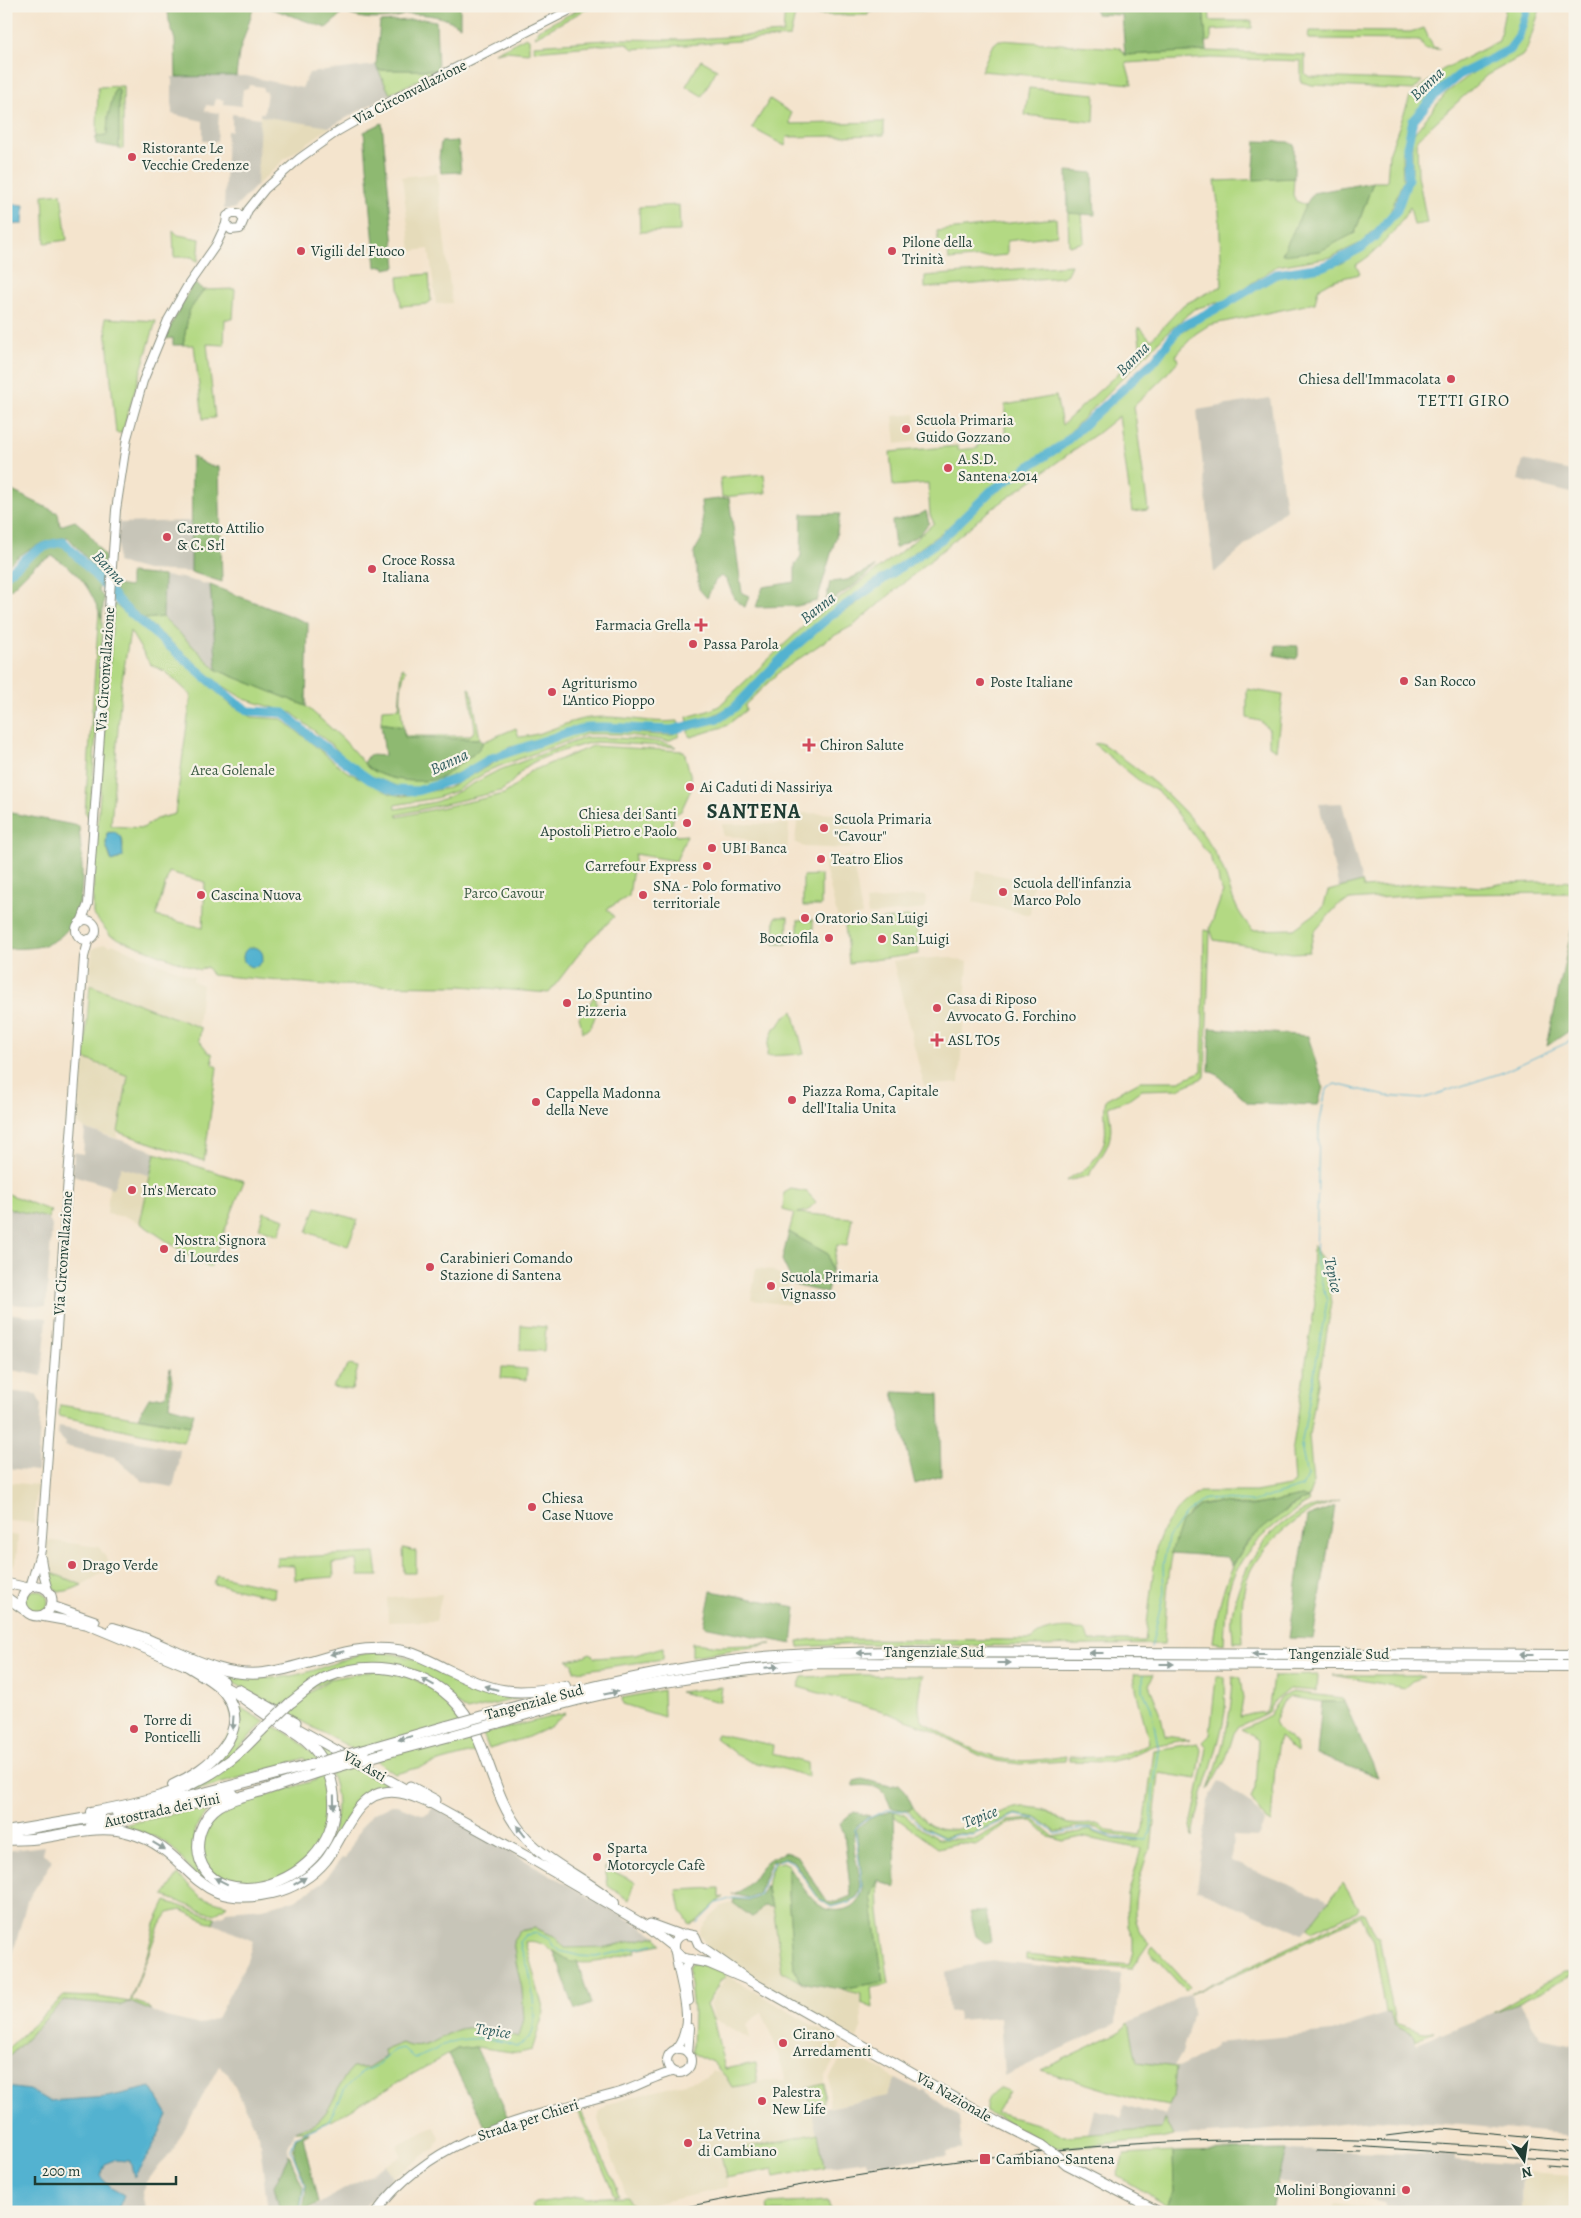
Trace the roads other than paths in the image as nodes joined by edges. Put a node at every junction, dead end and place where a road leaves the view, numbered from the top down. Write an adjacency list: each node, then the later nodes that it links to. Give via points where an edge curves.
1 (578, 6): 2 (main road, Via Circonvallazione, via 350,123 300,158)
2 (257, 198): 3 (main road, Via Circonvallazione); 4 (main road, Via Circonvallazione)
3 (235, 213): 4 (main road); 5 (main road, via 228,216)
4 (243, 219): 6 (main road, via 242,228)
5 (226, 224): 6 (main road); 7 (main road, Via Circonvallazione)
6 (234, 231): 7 (main road, Via Circonvallazione)
7 (216, 245): 8 (main road, Via Circonvallazione, via 168,320 151,359 133,412 119,483)
8 (88, 904): 9 (main road, Via Circonvallazione); 10 (main road, Via Circonvallazione)
9 (81, 922): 10 (main road); 11 (main road, via 76,930)
10 (92, 922): 12 (main road, via 95,933)
11 (79, 937): 12 (main road); 13 (main road, Via Circonvallazione)
12 (89, 939): 13 (main road, Via Circonvallazione)
13 (84, 956): 14 (main road, Via Circonvallazione)
14 (41, 1550): 15 (main road, Via Circonvallazione); 18 (main road, Via Circonvallazione)
15 (35, 1573): 16 (main road, via 25,1581); 17 (main road, Via Circonvallazione)
16 (9, 1584): 17 (main road)
17 (29, 1587): 18 (main road, via 40,1586); 21 (main road, via 22,1595)
18 (48, 1590): 20 (main road)
19 (6, 1597): 21 (main road)
20 (52, 1606): 22 (main road); 23 (main road, Via Asti)
21 (23, 1609): 22 (main road, via 30,1615)
22 (41, 1616): 25 (main road, Via Asti, via 86,1624)
23 (113, 1628): 27 (highway, one-way to 23, via 615,1676 517,1693 478,1685 420,1656 381,1648 357,1649 278,1670 249,1674 198,1661); 36 (main road, Via Asti, via 203,1669)
24 (1575, 1655): 27 (highway, Tangenziale Sud, one-way to 27, via 890,1652 756,1658)
25 (183, 1663): 28 (main road, Via Asti); 32 (highway, one-way to 32, via 217,1685 228,1698 234,1718 230,1739 207,1765 176,1784)
26 (1575, 1666): 29 (highway, Tangenziale Sud, one-way to 26, bridge, via 497,1723 576,1700 637,1687 699,1676 814,1663)
27 (643, 1675): 29 (highway, Tangenziale Sud, bridge, via 573,1690 490,1714)
28 (236, 1693): 30 (highway, one-way to 30, via 310,1744 325,1764 331,1779 334,1810 326,1839 316,1854 289,1876 259,1886 239,1887 225,1885 206,1871 199,1856 197,1840 212,1812 220,1805); 31 (main road, Via Asti)
29 (450, 1730): 30 (highway, Tangenziale Sud, one-way to 30, bridge, via 364,1750); 30 (highway, Tangenziale Sud, bridge, via 385,1754)
30 (311, 1769): 33 (highway, Autostrada dei Vini, via 155,1805); 35 (highway, Autostrada dei Vini, via 137,1816)
31 (430, 1803): 35 (highway, one-way to 31, via 101,1829 129,1832 162,1847 206,1888 219,1894 253,1897 288,1888 312,1874 326,1860 352,1816 366,1800 395,1792); 39 (main road, Via Asti, via 638,1921)
32 (95, 1812): 33 (highway, via 48,1820); 36 (highway, one-way to 32, bridge, via 598,1889 555,1863 521,1832 501,1798 470,1721 455,1702 428,1680 393,1668 357,1669 325,1678 306,1690 224,1766 190,1785)
33 (23, 1829): 34 (highway, Autostrada dei Vini)
34 (6, 1832)
35 (6, 1839)
36 (614, 1903): 37 (main road, Via Asti, via 654,1926)
37 (680, 1935): 38 (main road, Via Nazionale, via 695,1936); 39 (main road)
38 (699, 1945): 40 (main road, via 699,1951); 41 (main road, Via Nazionale)
39 (674, 1949): 40 (main road, Via Nazionale, via 682,1958); 42 (main road, via 686,2017 684,2034)
40 (691, 1959): 41 (main road, Via Nazionale); 43 (main road, via 685,1968 690,2008)
41 (750, 1981): 48 (main road, Via Nazionale, bridge, via 1042,2145 1066,2164)
42 (677, 2048): 43 (main road); 44 (main road, via 670,2052)
43 (688, 2053): 45 (main road, via 689,2068 680,2073)
44 (666, 2063): 45 (main road); 46 (main road, Strada per Chieri)
45 (673, 2072): 46 (main road, Strada per Chieri)
46 (645, 2084): 47 (main road, Strada per Chieri, via 505,2124 472,2138 415,2170)
47 (376, 2212)
48 (1159, 2212)

